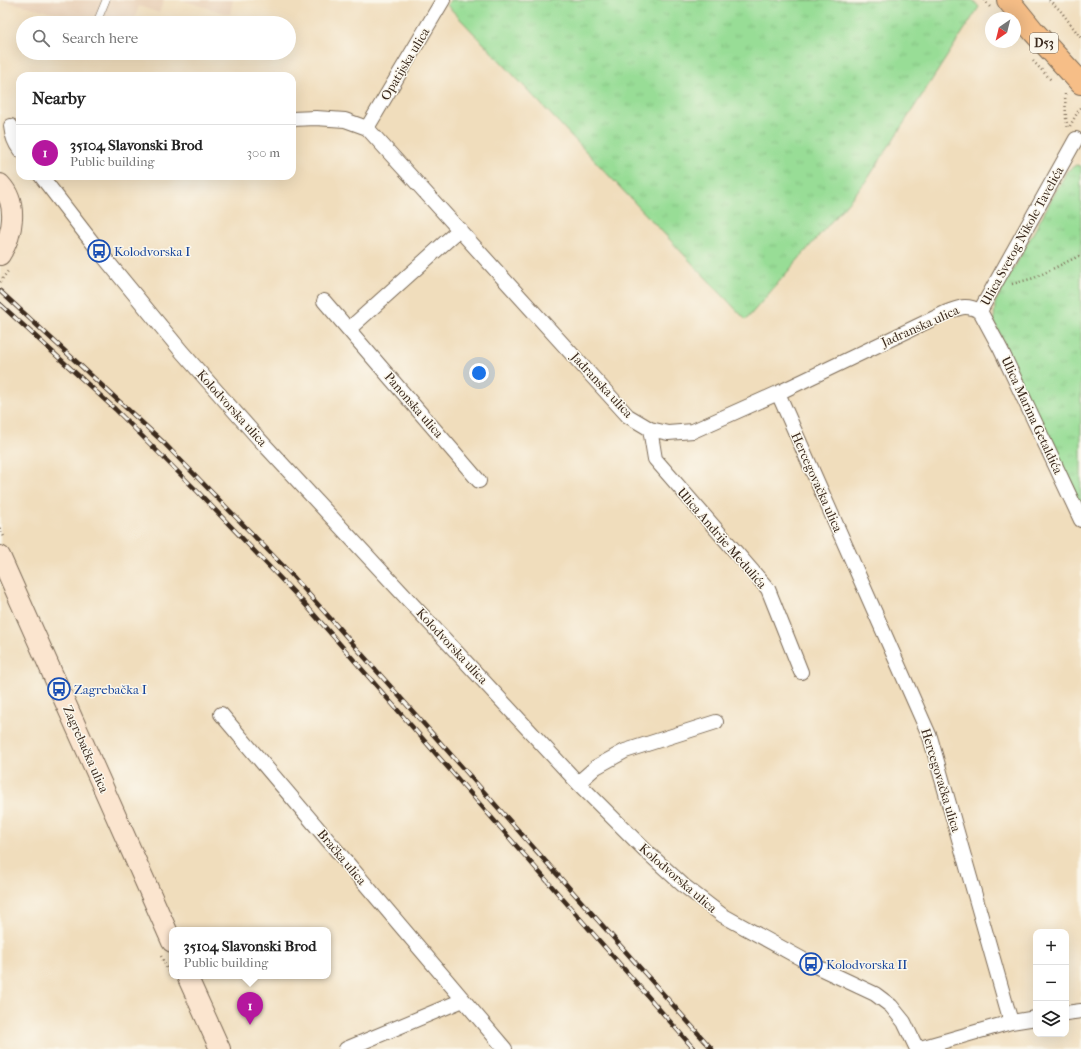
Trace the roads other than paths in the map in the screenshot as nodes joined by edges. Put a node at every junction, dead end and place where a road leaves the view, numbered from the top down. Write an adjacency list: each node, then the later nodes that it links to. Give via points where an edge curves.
1 (106, 0): 4 (lane)
2 (443, 0): 8 (street, Opatijska ulica)
3 (1008, 0): 5 (main road, D53, via 1034,32)
4 (99, 16)
5 (1073, 89)
6 (296, 119): 8 (street, Jadranska ulica, via 345,120)
7 (10, 126): 10 (street)
8 (367, 128): 13 (street, Jadranska ulica)
9 (1076, 139): 16 (street, Ulica Svetog Nikole Tavelića)
10 (16, 145)
11 (44, 180): 26 (street, Kolodvorska ulica, via 182,352)
12 (0, 184): 14 (main road, via 10,199 12,216 7,244)
13 (460, 229): 17 (street); 19 (street, Jadranska ulica, via 628,416)
14 (0, 255)
15 (324, 301): 17 (street, Panonska ulica)
16 (980, 311): 18 (street, Jadranska ulica, via 972,307 963,307 948,312); 21 (street, Ulica Marina Getaldića, via 1002,350)
17 (349, 329): 20 (street, Panonska ulica)
18 (778, 393): 19 (street, Jadranska ulica, via 693,430 668,433); 33 (street, Hercegovačka ulica, via 930,737)
19 (650, 429): 23 (street, Ulica Andrije Medulića, via 655,459 768,589)
20 (479, 481)
21 (1081, 520)
22 (0, 556): 27 (main road, Zagrebačka ulica)
23 (802, 672)
24 (221, 714): 29 (street, Bračka ulica)
25 (716, 722): 26 (street, via 625,751 596,767)
26 (578, 783): 37 (street, Kolodvorska ulica, via 652,857 722,916 811,964 875,994 891,1006 904,1022)
27 (169, 935)
28 (188, 979): 34 (main road)
29 (463, 1000): 35 (street); 36 (street, Bračka ulica)
30 (1081, 1011): 31 (street)
31 (1069, 1013)
32 (1033, 1018): 33 (street)
33 (1011, 1022): 37 (street)
34 (220, 1049)
35 (346, 1049)
36 (505, 1049)
37 (918, 1049)

